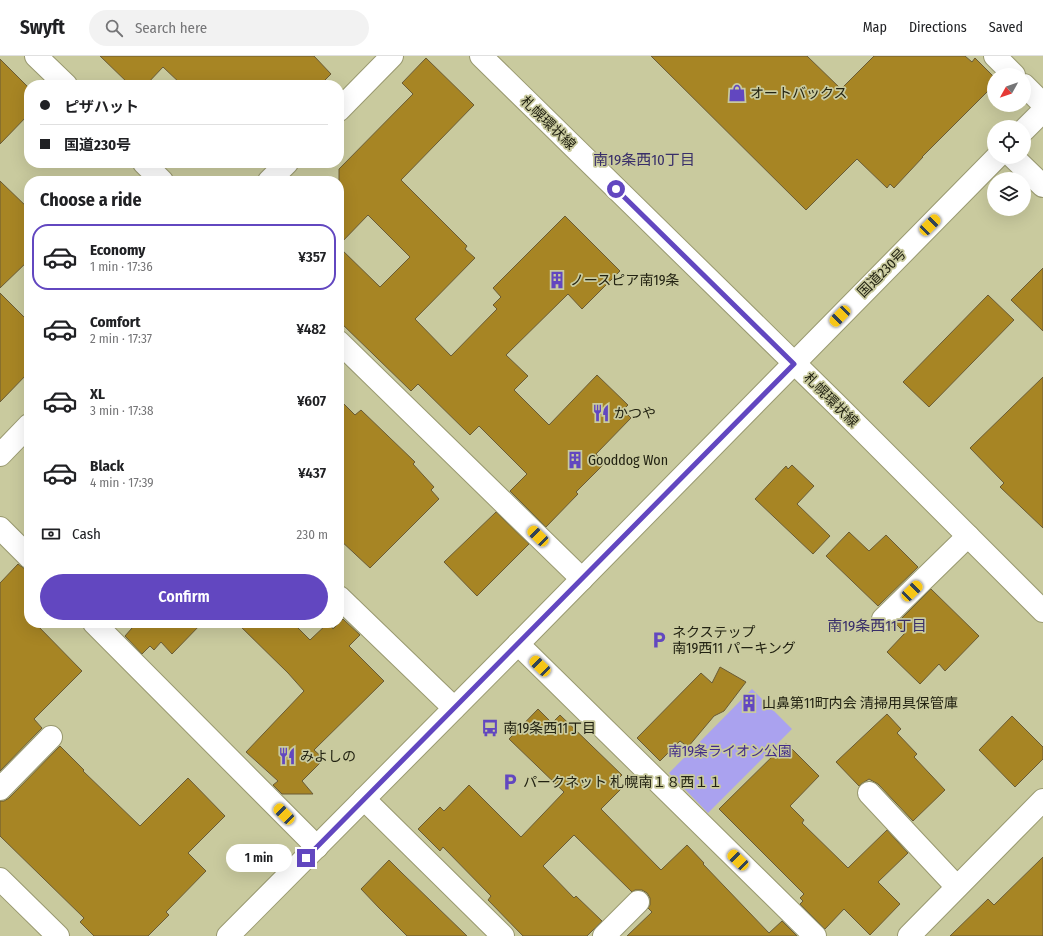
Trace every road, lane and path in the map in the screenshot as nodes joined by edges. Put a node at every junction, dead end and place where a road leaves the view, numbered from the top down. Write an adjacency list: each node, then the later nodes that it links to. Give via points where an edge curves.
1 (36, 56): 6 (main road)
2 (392, 56): 9 (main road)
3 (481, 56): 20 (main road, 札幌環状線)
4 (995, 56): 5 (main road)
5 (1007, 68)
6 (61, 80)
7 (1031, 92): 8 (main road)
8 (1043, 104)
9 (344, 105)
10 (1043, 110): 11 (main road)
11 (1031, 123)
12 (990, 164): 20 (main road, 国道230号)
13 (1020, 164): 18 (main road)
14 (149, 168): 16 (main road)
15 (282, 168): 17 (main road)
16 (157, 176)
17 (274, 176)
18 (1043, 186)
19 (344, 347): 26 (main road)
20 (794, 364): 24 (main road, 札幌環状線); 26 (main road, 国道230号)
21 (24, 430): 22 (main road)
22 (1, 452)
23 (0, 528): 25 (main road)
24 (968, 536): 28 (main road, 札幌環状線); 29 (main road)
25 (24, 552)
26 (582, 579): 31 (main road, 国道230号)
27 (344, 602): 32 (main road)
28 (1043, 611)
29 (883, 619)
30 (99, 628): 38 (main road)
31 (518, 644): 32 (main road, 国道230号); 47 (main road)
32 (454, 708): 36 (main road, 国道230号)
33 (51, 737): 34 (main road)
34 (0, 789)
35 (869, 793): 40 (main road)
36 (364, 799): 38 (main road, 国道230号); 45 (main road)
37 (1043, 800): 40 (main road)
38 (317, 847): 44 (main road, 国道230号)
39 (0, 879): 43 (main road)
40 (958, 887): 42 (main road)
41 (638, 902): 46 (main road)
42 (919, 933)
43 (58, 936)
44 (228, 936)
45 (503, 936)
46 (604, 936)
47 (815, 936)

